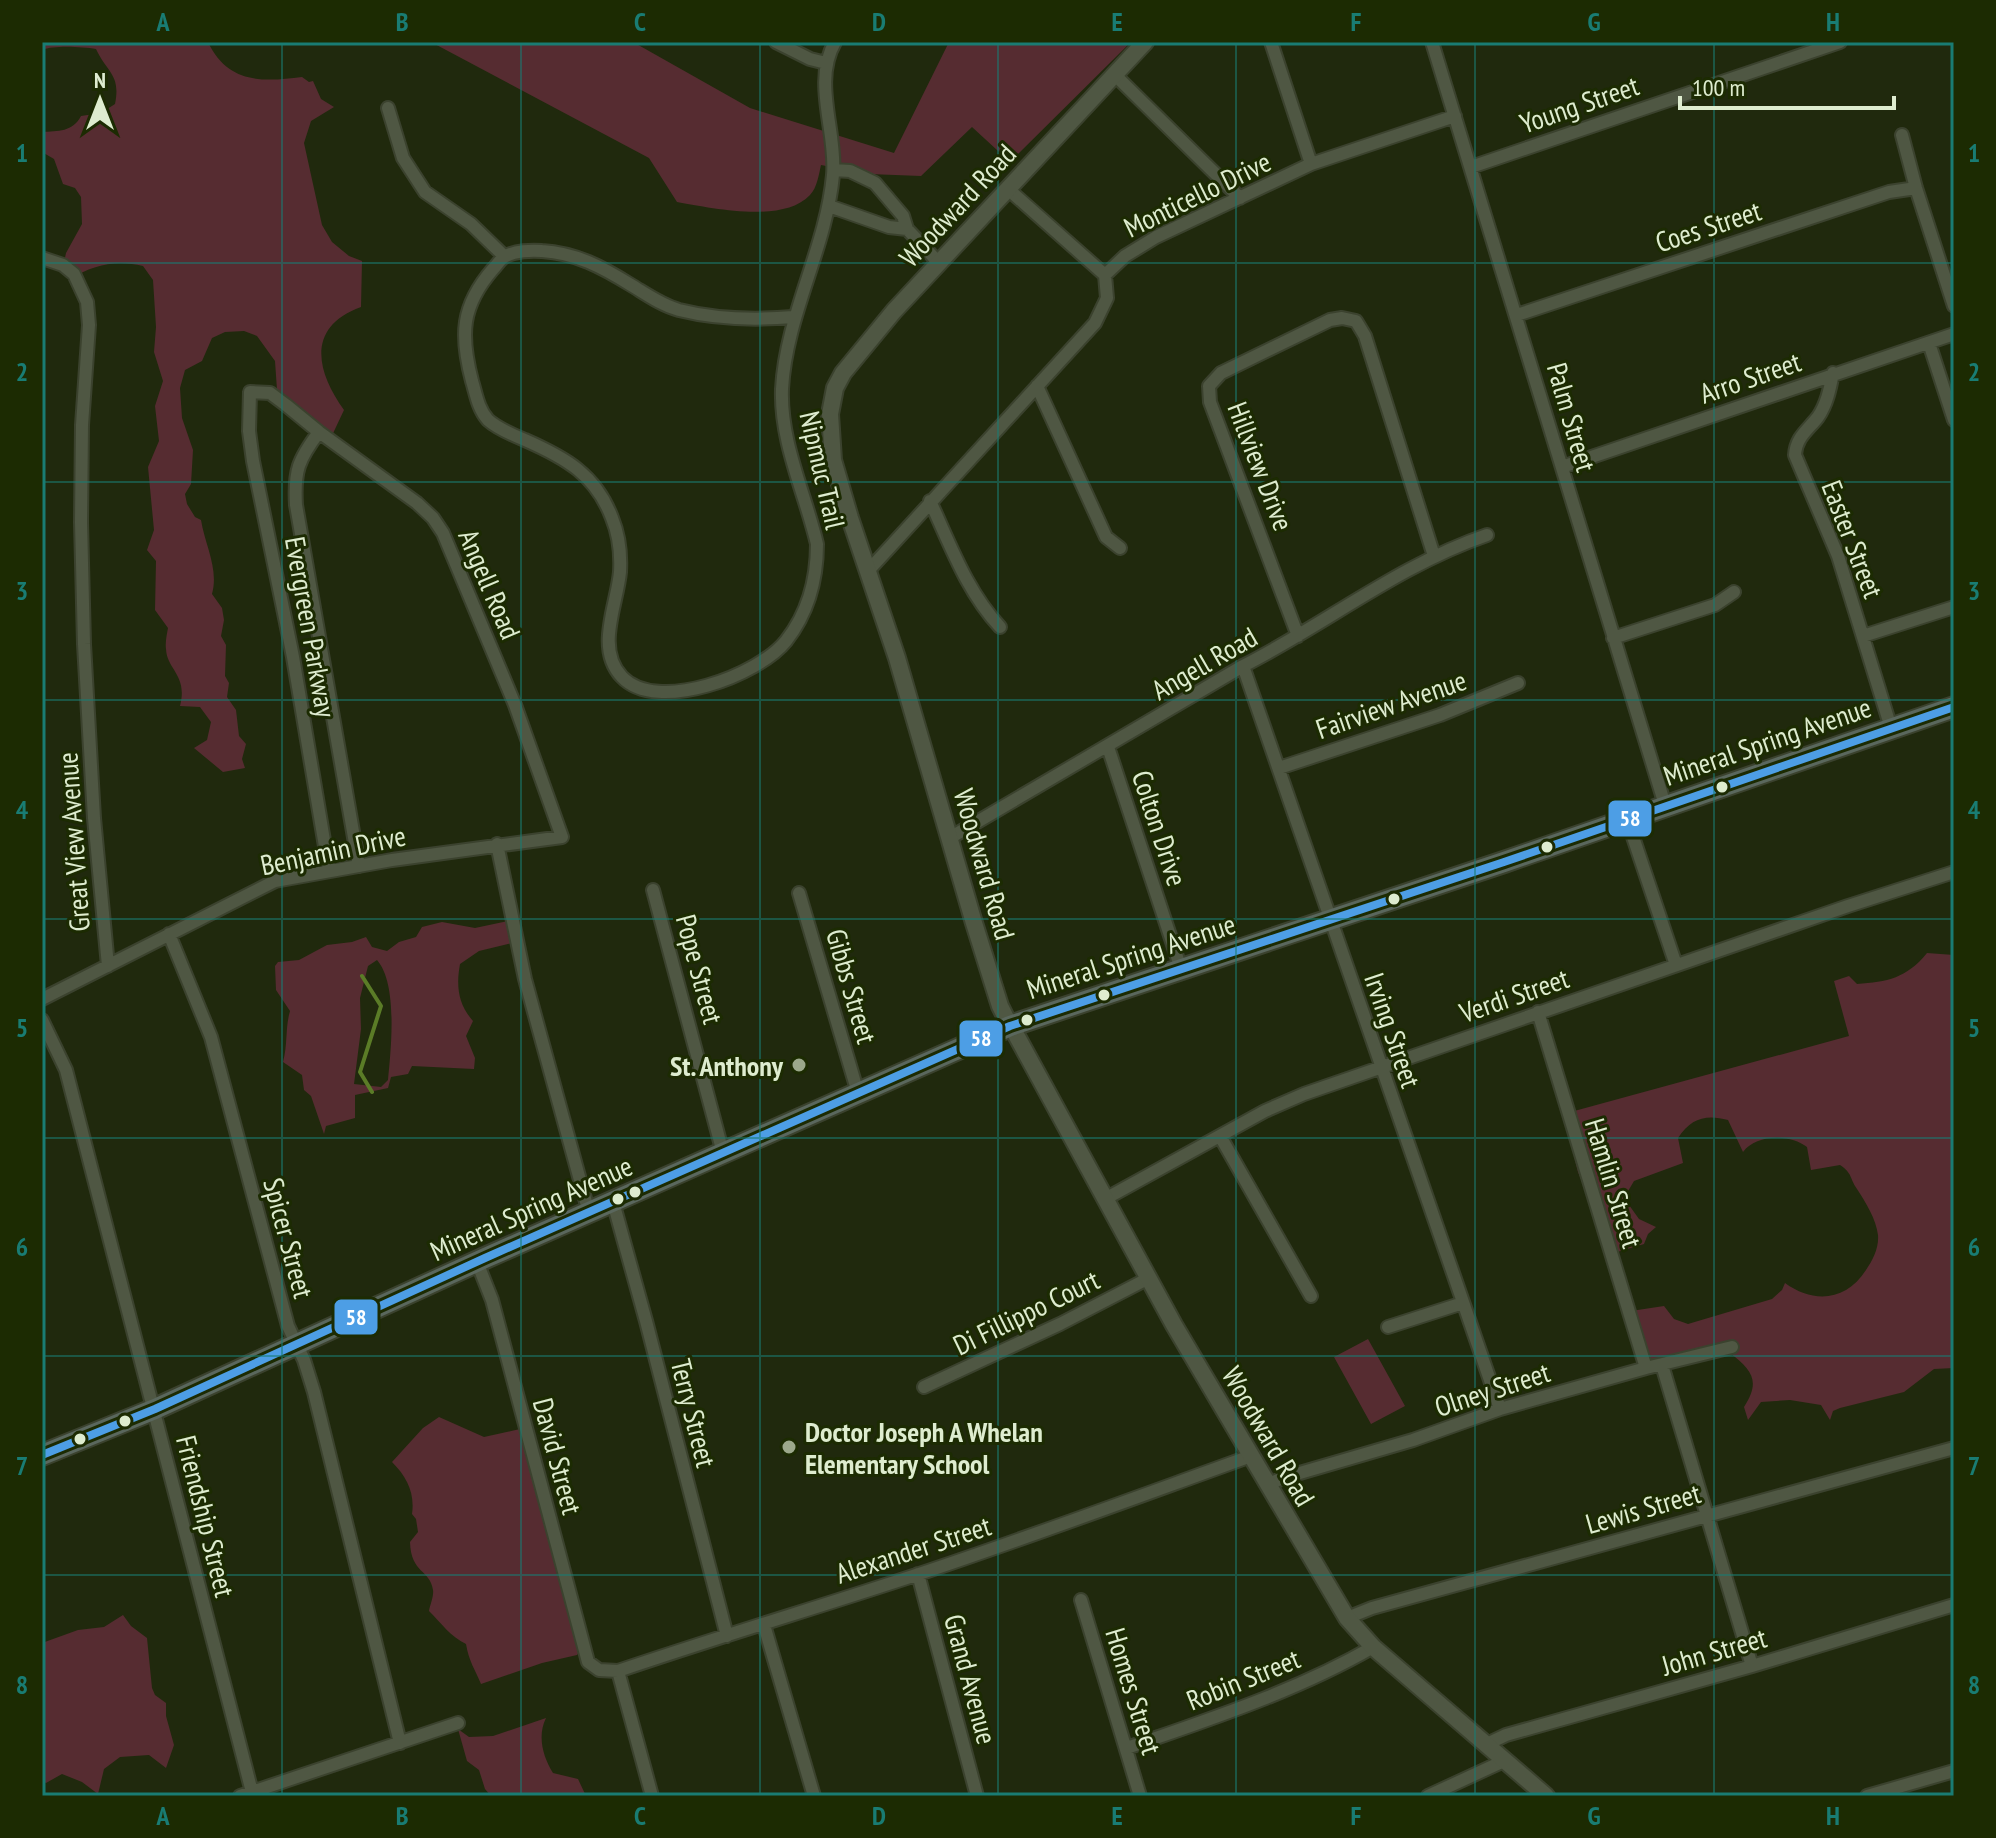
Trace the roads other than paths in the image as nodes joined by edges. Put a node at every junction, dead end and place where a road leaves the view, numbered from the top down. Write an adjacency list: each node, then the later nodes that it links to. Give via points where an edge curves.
1 (776, 42): 7 (street)
2 (835, 42): 7 (street, Nipmuc Trail)
3 (1145, 42): 8 (street, Woodward Road)
4 (1271, 42): 12 (street)
5 (1432, 42): 10 (street, Palm Street)
6 (1840, 42): 13 (street, Young Street)
7 (826, 63): 14 (street, Nipmuc Trail)
8 (1115, 75): 16 (street, Woodward Road); 17 (street)
9 (388, 108): 20 (street, via 403,158 425,192 471,224)
10 (1455, 116): 12 (street, Monticello Drive); 13 (street, Palm Street)
11 (1902, 135): 15 (street)
12 (1311, 164): 17 (street, Monticello Drive)
13 (1471, 167): 25 (street, Palm Street)
14 (834, 170): 18 (street, Nipmuc Trail); 19 (street, via 875,183 903,216)
15 (1916, 188): 24 (street); 25 (street, Coes Street)
16 (1008, 189): 22 (street, Woodward Road); 23 (street)
17 (1240, 198): 23 (street, Monticello Drive, via 1156,237)
18 (829, 206): 19 (street); 26 (street, Nipmuc Trail)
19 (907, 229): 22 (street)
20 (504, 256): 26 (street, via 533,250 577,256 678,310); 26 (street, Nipmuc Trail, via 476,293 463,328 479,405 488,420 507,432 574,464 600,495 620,551 609,652 613,667 640,687 683,692 753,667 786,641 808,603 817,544 783,411)
21 (42, 258): 65 (street, Great View Avenue, via 74,274 87,302 81,522 84,644)
22 (939, 263): 39 (street, Woodward Road, via 835,388 830,414 833,460)
23 (1105, 275): 30 (street, Monticello Drive, via 1107,298 1095,323)
24 (1954, 306)
25 (1517, 315): 34 (street, Palm Street)
26 (793, 317)
27 (1954, 334): 28 (street, Arro Street)
28 (1929, 343): 29 (street, Arro Street); 32 (street)
29 (1833, 373): 34 (street, Arro Street); 44 (street, Easter Street, via 1825,405 1798,440 1795,455 1833,544)
30 (1037, 386): 35 (street, Monticello Drive); 37 (street, via 1106,537)
31 (250, 392): 33 (street, Angell Road, via 270,393); 58 (street, Evergreen Parkway, via 253,461)
32 (1954, 420)
33 (319, 432): 54 (street, Angell Road, via 417,503 443,533 515,705); 57 (street, Evergreen Parkway, via 298,466 296,505)
34 (1562, 467): 45 (street, Palm Street)
35 (930, 501): 39 (street, Monticello Drive); 42 (street, via 963,573)
36 (1487, 535): 38 (street, Angell Road)
37 (1120, 548)
38 (1434, 556): 43 (street, Angell Road); 43 (street, Hillview Drive, via 1356,321 1330,320 1221,373 1209,386 1210,402)
39 (868, 571): 55 (street, Woodward Road)
40 (1734, 592): 45 (street, via 1715,605)
41 (1954, 607): 44 (street)
42 (1000, 627)
43 (1298, 636): 46 (street, Angell Road)
44 (1863, 636): 49 (street, Easter Street)
45 (1613, 638): 52 (street, Palm Street)
46 (1243, 666): 50 (street, Angell Road); 51 (street, Irving Street)
47 (1518, 683): 51 (street, Fairview Avenue, via 1440,715)
48 (1954, 707): 49 (main road, Mineral Spring Avenue)
49 (1891, 728): 52 (main road, Mineral Spring Avenue)
50 (1108, 747): 55 (street, Angell Road); 66 (street, Colton Drive)
51 (1279, 768): 62 (street, Irving Street)
52 (1665, 805): 53 (main road, Mineral Spring Avenue)
53 (1627, 819): 62 (main road, Mineral Spring Avenue); 64 (street)
54 (562, 837): 56 (street, Benjamin Drive)
55 (948, 839): 70 (street, Woodward Road)
56 (497, 844): 57 (street, Benjamin Drive); 77 (street, via 525,979)
57 (359, 866): 58 (street, Benjamin Drive)
58 (329, 870): 63 (street, Benjamin Drive, via 275,881)
59 (1954, 872): 64 (street, Verdi Street)
60 (653, 890): 74 (street, Pope Street)
61 (799, 893): 72 (street, Gibbs Street)
62 (1330, 920): 66 (main road, Mineral Spring Avenue); 71 (street, Irving Street)
63 (169, 934): 65 (street, Benjamin Drive); 83 (street, Spicer Street, via 211,1037)
64 (1676, 965): 68 (street, Verdi Street)
65 (108, 966): 67 (street, Benjamin Drive)
66 (1181, 969): 70 (main road, Mineral Spring Avenue)
67 (42, 999)
68 (1538, 1012): 71 (street, Verdi Street); 86 (street, Hamlin Street)
69 (42, 1020): 88 (street, Friendship Street, via 66,1070)
70 (1012, 1028): 72 (main road, Mineral Spring Avenue); 75 (street, Woodward Road)
71 (1380, 1067): 73 (street, Verdi Street, via 1265,1111); 81 (street, Irving Street)
72 (858, 1093): 74 (main road, Mineral Spring Avenue)
73 (1220, 1136): 75 (street, Verdi Street); 80 (street)
74 (723, 1153): 76 (main road, Mineral Spring Avenue)
75 (1105, 1199): 79 (street, Woodward Road)
76 (613, 1202): 77 (main road, Mineral Spring Avenue); 100 (street, Terry Street)
77 (589, 1213): 78 (main road, Mineral Spring Avenue)
78 (477, 1262): 83 (main road, Mineral Spring Avenue); 103 (street, David Street, via 492,1300 588,1662 599,1670)
79 (1149, 1278): 87 (street, Di Fillippo Court); 92 (street, Woodward Road)
80 (1311, 1296)
81 (1463, 1303): 82 (street); 89 (street, Irving Street)
82 (1388, 1327)
83 (297, 1344): 88 (main road, Mineral Spring Avenue); 105 (street, Spicer Street, via 314,1392)
84 (1732, 1347): 85 (street, Olney Street)
85 (1662, 1365): 86 (street, Olney Street); 94 (street)
86 (1646, 1368): 89 (street, Olney Street)
87 (924, 1387)
88 (155, 1409): 91 (main road, Mineral Spring Avenue); 110 (street, Friendship Street)
89 (1500, 1409): 93 (street, Olney Street)
90 (1954, 1448): 94 (street, Lewis Street)
91 (42, 1455)
92 (1251, 1456): 93 (street, Woodward Road); 95 (street, Alexander Street)
93 (1268, 1484): 98 (street, Woodward Road)
94 (1706, 1515): 98 (street, Lewis Street); 102 (street)
95 (918, 1574): 99 (street, Alexander Street); 113 (street, Grand Avenue)
96 (1081, 1600): 107 (street, Homes Street)
97 (1954, 1605): 102 (street, John Street)
98 (1347, 1618): 101 (street, Woodward Road)
99 (764, 1625): 100 (street, Alexander Street); 112 (street)
100 (727, 1636): 103 (street, Alexander Street)
101 (1373, 1647): 106 (street, Woodward Road); 107 (street, Robin Street, via 1303,1681)
102 (1752, 1666): 106 (street, John Street)
103 (618, 1671): 111 (street)
104 (458, 1723): 105 (street)
105 (400, 1743): 110 (street)
106 (1487, 1744): 108 (street, Woodward Road)
107 (1127, 1748): 114 (street, Homes Street)
108 (1506, 1760): 115 (street); 116 (street, Woodward Road)
109 (1954, 1771): 117 (street)
110 (248, 1795)
111 (652, 1796)
112 (814, 1796)
113 (977, 1796)
114 (1140, 1796)
115 (1428, 1796)
116 (1546, 1796)
117 (1867, 1796)

